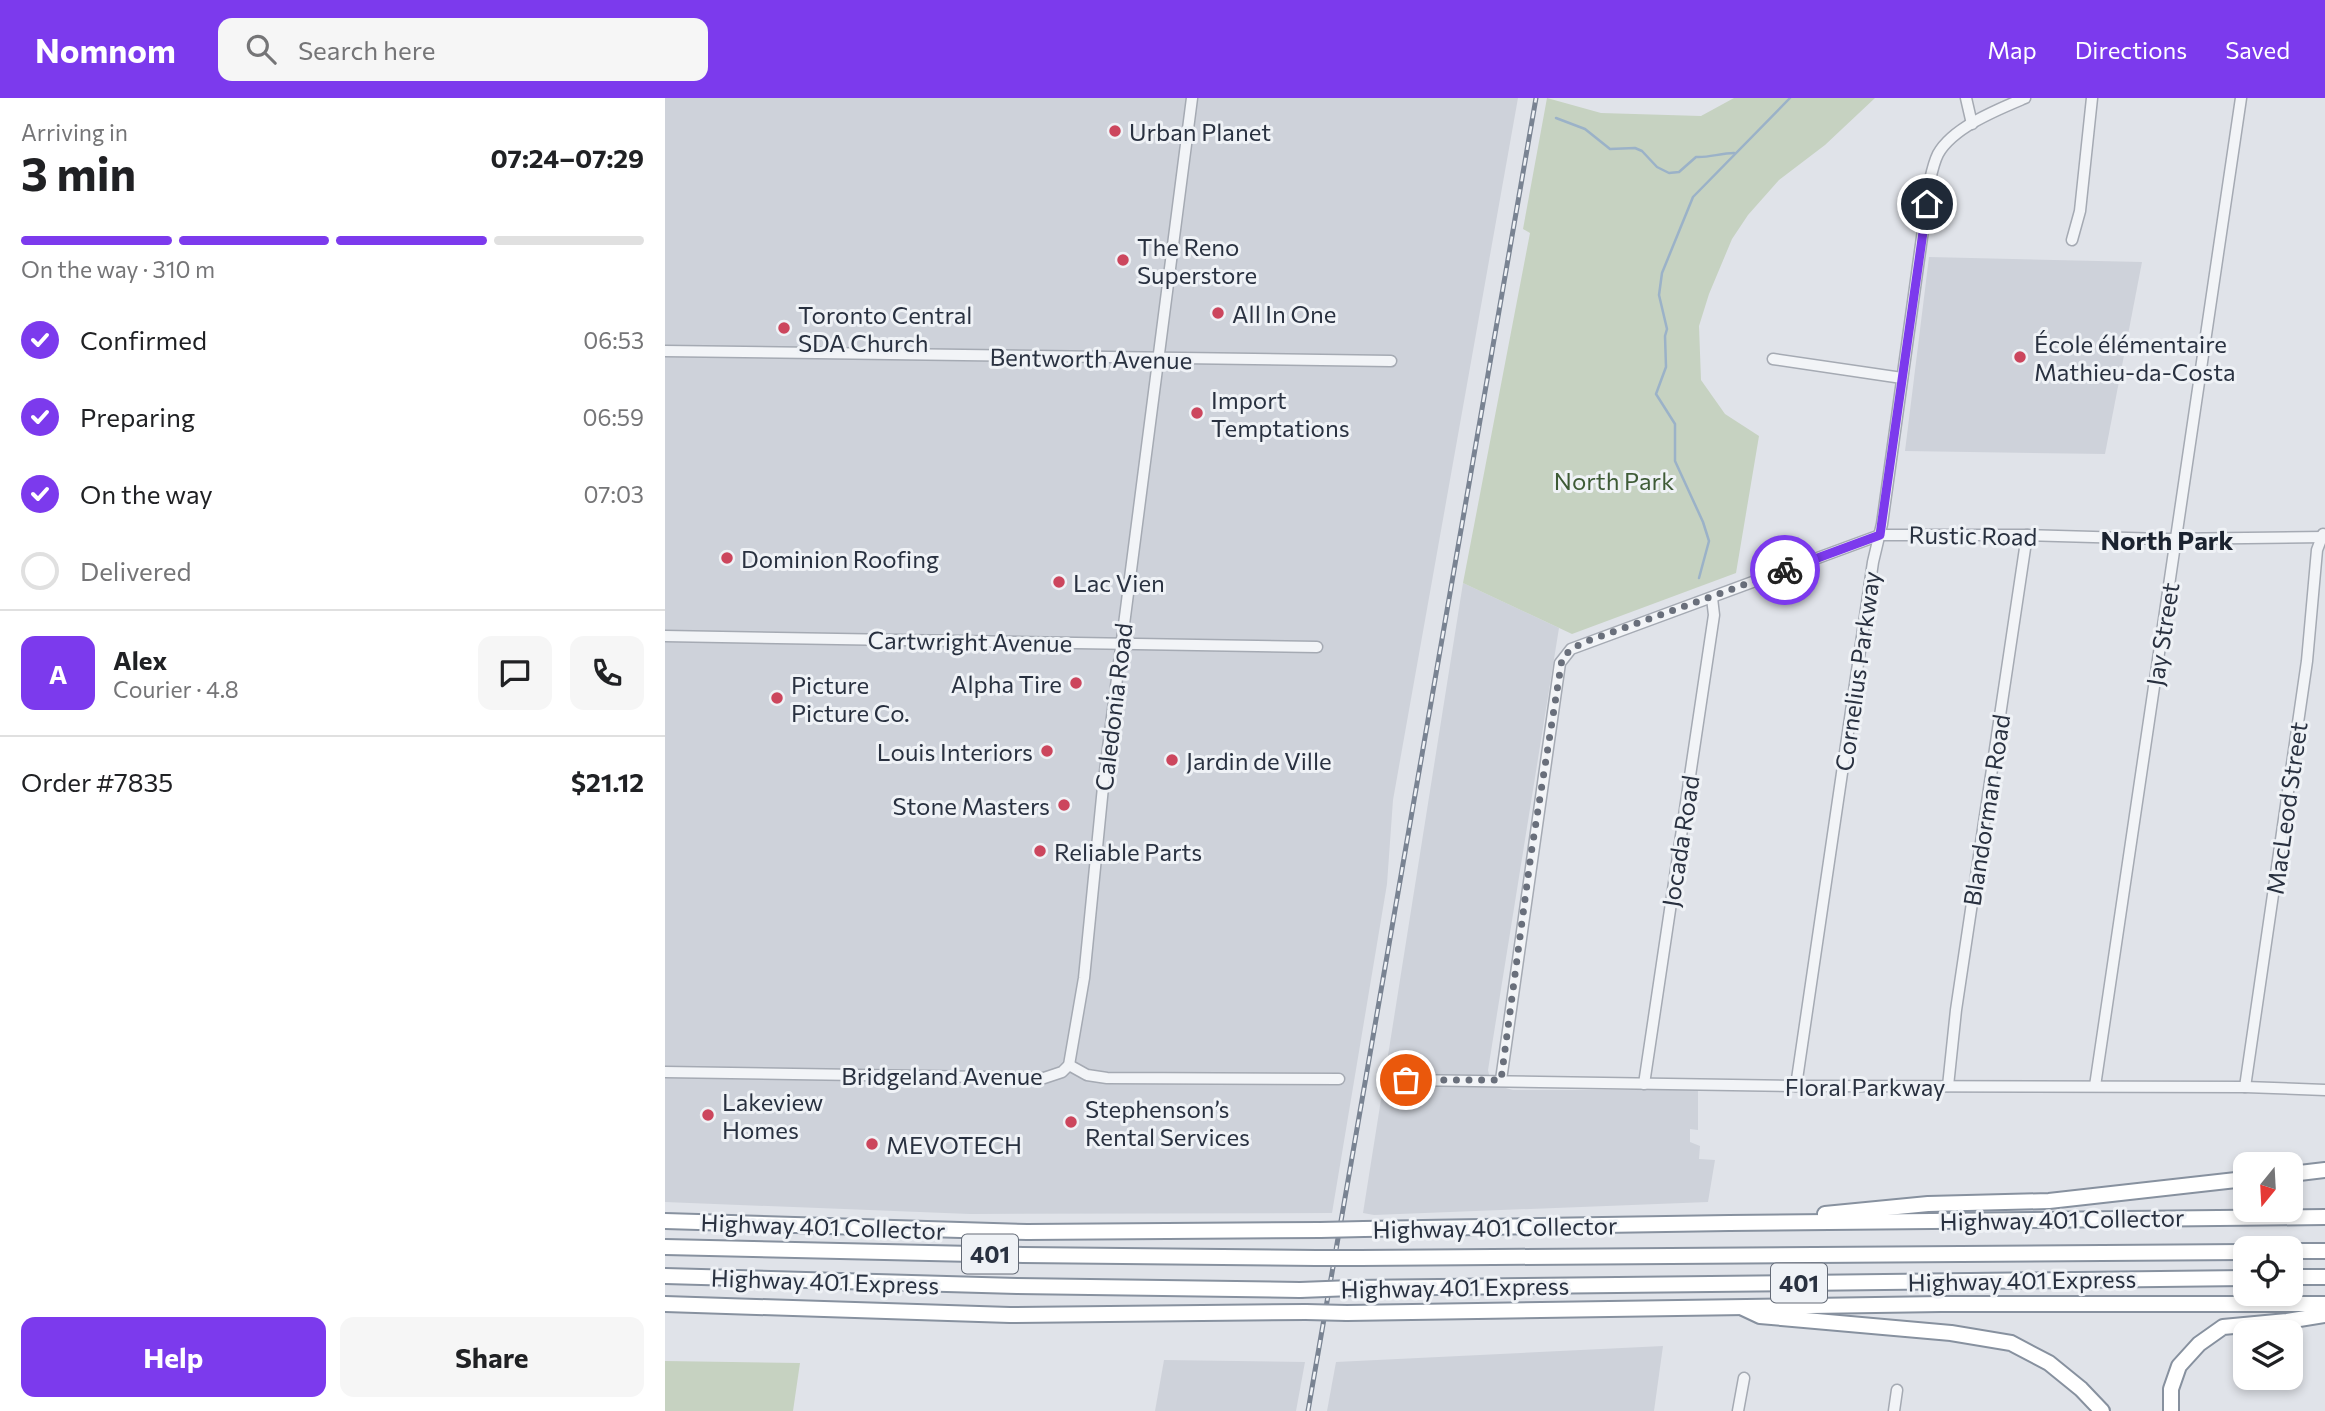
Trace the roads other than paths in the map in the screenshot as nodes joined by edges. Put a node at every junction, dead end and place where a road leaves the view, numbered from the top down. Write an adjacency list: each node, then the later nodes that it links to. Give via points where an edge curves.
1 (1192, 98): 9 (street, Caledonia Road)
2 (1966, 98): 6 (street)
3 (2025, 98): 6 (street, Cornelius Parkway)
4 (2092, 98): 7 (street)
5 (2241, 98): 16 (street, Jay Street)
6 (1972, 124): 12 (street, Cornelius Parkway, via 1954,136 1934,162)
7 (2073, 240)
8 (665, 351): 9 (street, Bentworth Avenue)
9 (1158, 359): 11 (street, Bentworth Avenue); 19 (street, Caledonia Road)
10 (1773, 359): 12 (street)
11 (1391, 361)
12 (1902, 378): 13 (street, Cornelius Parkway)
13 (1880, 535): 14 (street, Rustic Road); 17 (street, Rustic Road); 27 (street, Cornelius Parkway)
14 (2027, 535): 16 (street, Rustic Road); 28 (street, Blandorman Road)
15 (2323, 535): 16 (street, Rustic Road); 30 (street, MacLeod Street, via 2317,550 2301,700)
16 (2177, 538): 29 (street, Jay Street)
17 (1712, 598): 25 (street, Rustic Road, via 1585,642 1562,659); 26 (street, Jocada Road, via 1714,615)
18 (665, 636): 19 (street, Cartwright Avenue)
19 (1120, 645): 20 (street, Cartwright Avenue); 21 (street, Caledonia Road, via 1084,978)
20 (1317, 647)
21 (1069, 1065): 22 (street, Bridgeland Avenue, via 1044,1078); 23 (street, Bridgeland Avenue, via 1087,1075 1107,1078)
22 (665, 1072)
23 (1339, 1079)
24 (1406, 1080): 25 (street, Floral Parkway)
25 (1501, 1080): 26 (street, Floral Parkway)
26 (1644, 1084): 27 (street, Floral Parkway)
27 (1796, 1086): 28 (street, Floral Parkway)
28 (1948, 1086): 29 (street, Floral Parkway)
29 (2095, 1086): 30 (street, Floral Parkway)
30 (2245, 1087): 31 (street, Floral Parkway)
31 (2325, 1090)
32 (2325, 1170): 33 (highway)
33 (2303, 1173)
34 (2233, 1180): 39 (highway, via 2049,1201 1927,1203)
35 (2325, 1208): 37 (highway)
36 (2325, 1217): 37 (highway, Highway 401 Collector / 401)
37 (2211, 1218): 39 (highway, Highway 401 Collector / 401)
38 (665, 1221): 39 (highway, Highway 401 Collector / 401, bridge, via 1027,1232)
39 (1729, 1223)
40 (665, 1247): 43 (highway, Highway 401 Express / 401, bridge, via 1316,1258)
41 (2303, 1251): 42 (highway)
42 (2325, 1251)
43 (2233, 1252)
44 (665, 1276): 47 (highway, Highway 401 Express / 401, bridge, via 1300,1290)
45 (2303, 1277): 46 (highway)
46 (2325, 1277)
47 (2233, 1278)
48 (665, 1304): 50 (highway, 401, bridge, via 1010,1315)
49 (2325, 1304): 50 (highway, 401)
50 (1738, 1306): 56 (highway, via 1760,1316 1951,1333 2011,1343 2049,1363)
51 (2325, 1315): 57 (highway, via 2223,1326 2179,1366 2171,1389)
52 (1744, 1378): 54 (street)
53 (1898, 1390): 55 (street)
54 (1738, 1411)
55 (1894, 1411)
56 (2102, 1411)
57 (2171, 1411)

